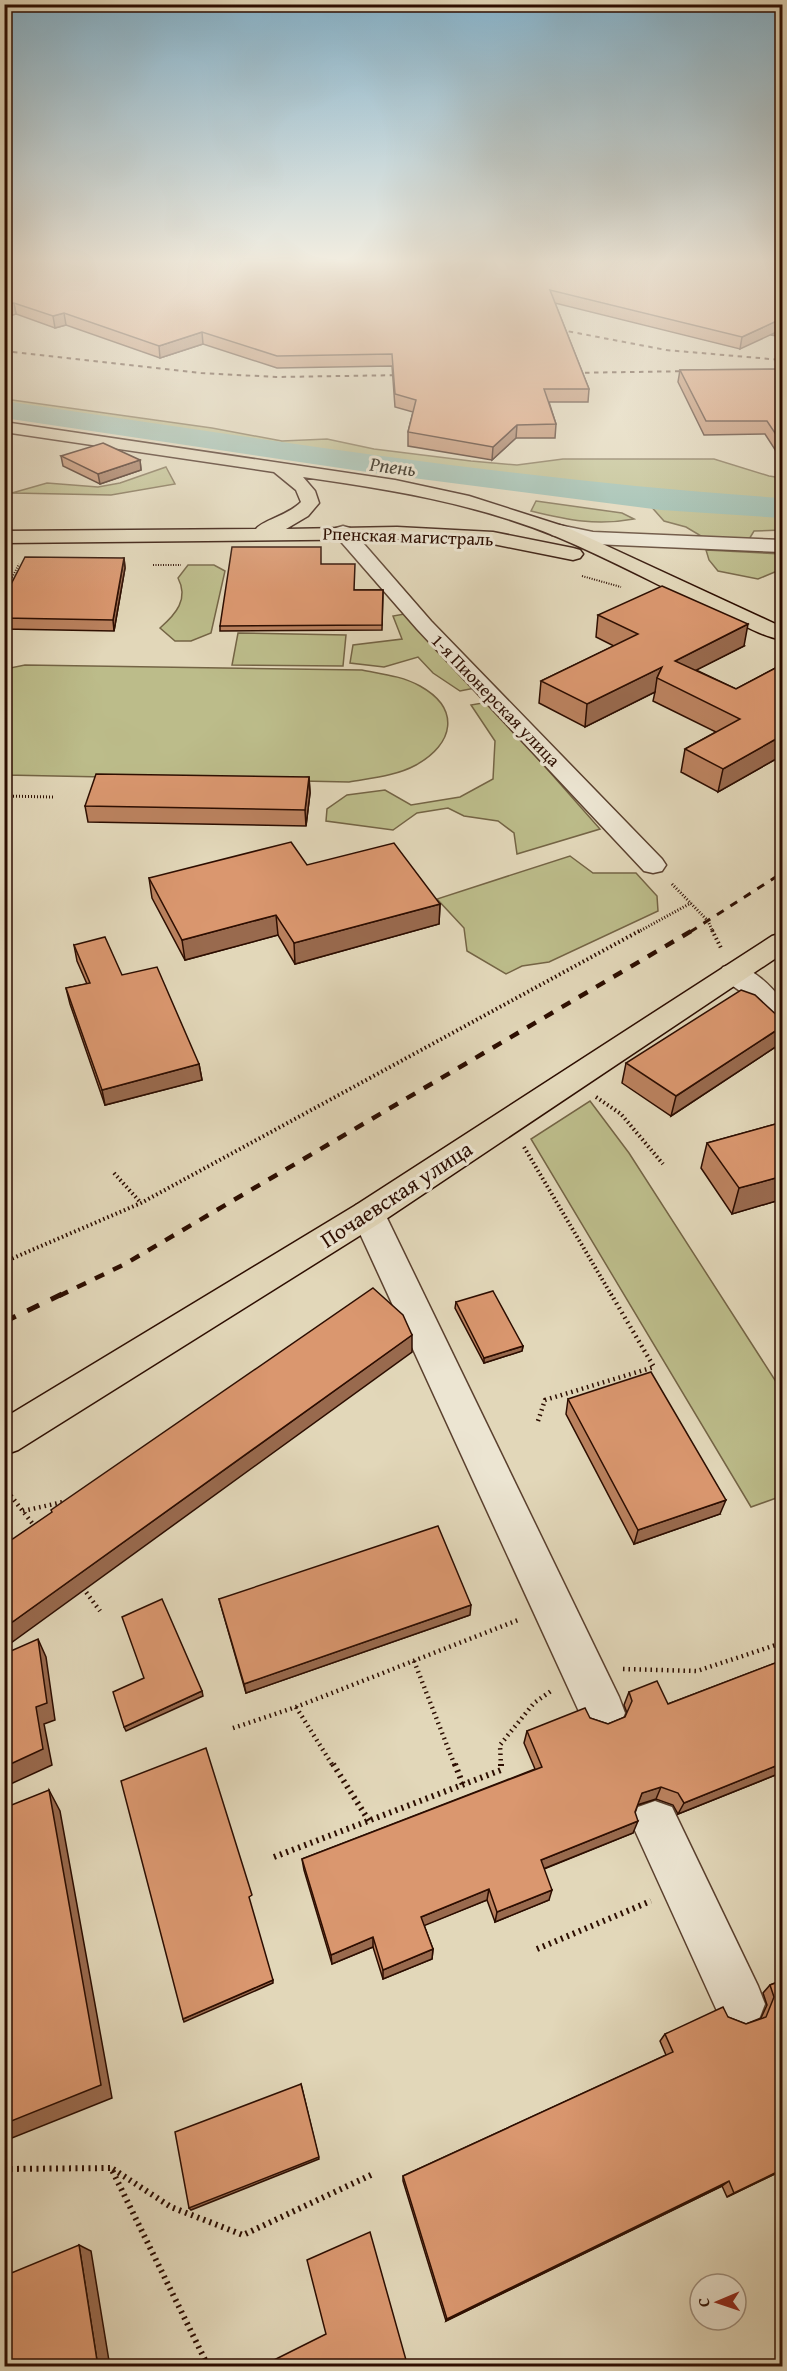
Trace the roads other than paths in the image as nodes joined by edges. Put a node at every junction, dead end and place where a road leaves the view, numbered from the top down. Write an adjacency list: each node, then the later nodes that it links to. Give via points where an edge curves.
1 (4, 428): 2 (main road, Рпенская магистраль)
2 (72, 436): 3 (main road, Рпенская магистраль); 4 (main road, Рпенская магистраль)
3 (4, 445)
4 (278, 467): 5 (main road, Рпенская магистраль, via 463,500); 7 (main road, Рпенская магистраль, via 309,493 310,502 304,512 275,527)
5 (559, 531): 9 (street); 11 (main road, Рпенская магистраль)
6 (343, 532): 7 (main road, Рпенская магистраль); 12 (main road, Рпенская магистраль, via 494,538); 14 (street, 1-я Пионерская улица, via 424,625)
7 (222, 535): 8 (main road, Рпенская магистраль)
8 (4, 537)
9 (633, 540): 10 (street); 11 (street)
10 (783, 546)
11 (607, 552): 12 (main road, Рпенская магистраль)
12 (661, 580): 13 (main road, Рпенская магистраль)
13 (783, 634)
14 (653, 865)
15 (783, 942): 16 (main road, Почаевская улица)
16 (733, 974): 17 (street, via 757,989); 18 (main road, Почаевская улица)
17 (783, 1018)
18 (368, 1214): 19 (main road, Почаевская улица); 20 (street)
19 (4, 1438)
20 (603, 1713)
21 (655, 1824): 22 (street)
22 (740, 2004)

